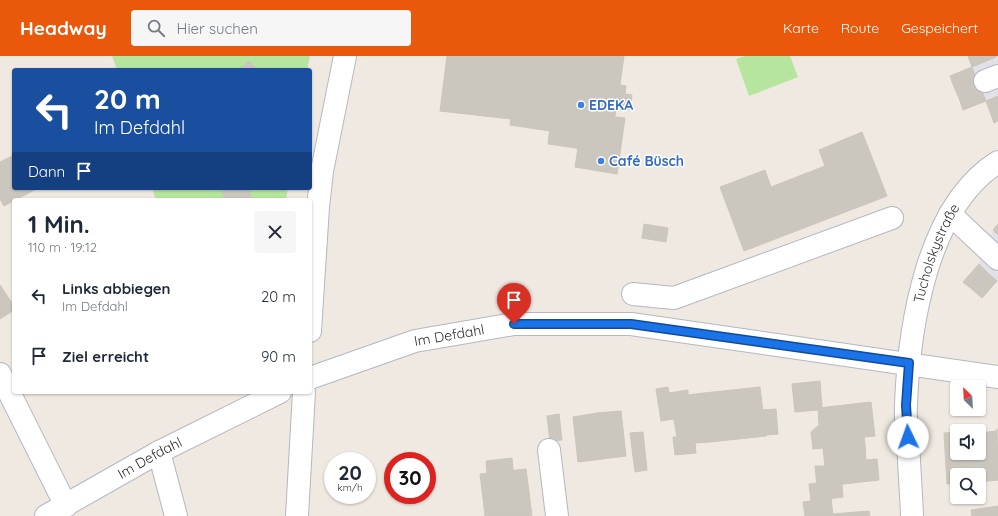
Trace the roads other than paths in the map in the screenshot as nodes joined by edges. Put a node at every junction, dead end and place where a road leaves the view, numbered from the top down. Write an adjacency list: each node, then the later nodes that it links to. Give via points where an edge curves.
1 (346, 56): 7 (street, via 322,171)
2 (998, 162): 3 (street, Tucholskystraße, via 969,187)
3 (950, 214): 5 (street); 8 (street, Tucholskystraße, via 923,281)
4 (892, 218): 6 (street, via 674,298)
5 (998, 259)
6 (633, 294)
7 (312, 300)
8 (909, 363): 10 (street, Im Defdahl, via 631,324 514,324 415,341); 11 (street, Im Defdahl); 21 (street, Tucholskystraße, via 906,405)
9 (0, 374): 16 (street)
10 (312, 377)
11 (998, 377)
12 (276, 394): 15 (street, Im Defdahl)
13 (304, 394): 19 (street)
14 (549, 450): 20 (street)
15 (159, 452): 16 (street, Im Defdahl); 18 (street)
16 (66, 506): 17 (street, Im Defdahl)
17 (46, 516)
18 (176, 516)
19 (297, 516)
20 (557, 516)
21 (912, 516)

